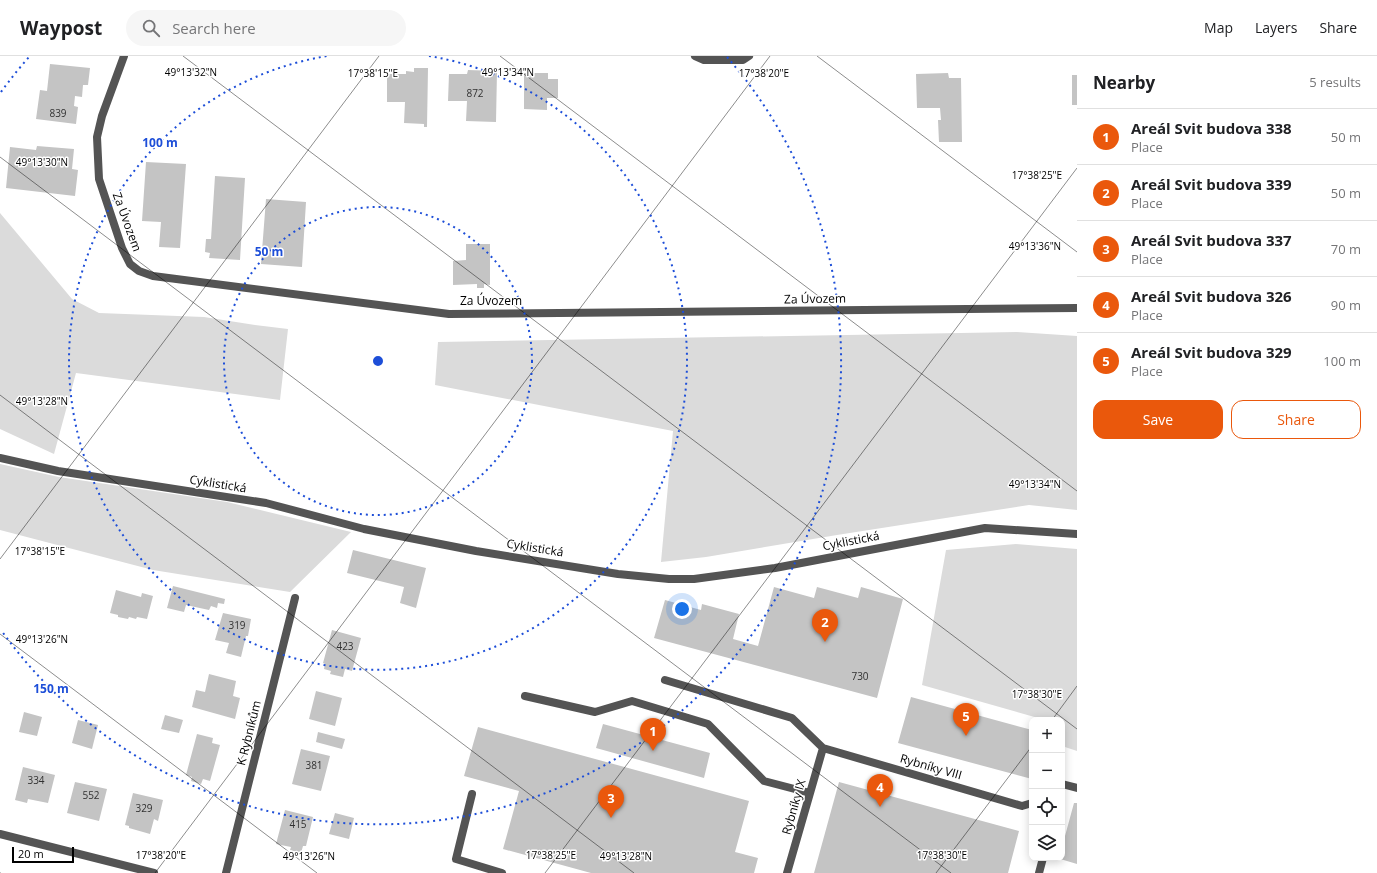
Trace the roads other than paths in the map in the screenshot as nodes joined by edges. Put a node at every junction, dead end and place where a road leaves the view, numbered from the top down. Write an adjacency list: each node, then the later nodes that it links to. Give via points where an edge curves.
1 (124, 56): 4 (street, Za Úvozem, via 97,137 99,179 122,248 130,264 139,271 153,276 449,314)
2 (695, 56): 3 (street, via 704,60 743,60)
3 (749, 56)
4 (1077, 308)
5 (0, 458): 6 (street, Cyklistická, via 58,472 266,503 364,529 476,551 618,574 669,579 694,579 775,568 985,528)
6 (1074, 533)
7 (295, 598): 19 (street, K Rybníkům)
8 (665, 680): 10 (street, via 792,718)
9 (524, 696): 13 (street, via 595,712 632,700 708,724 764,781)
10 (823, 748): 13 (street, Rybníky IX); 15 (street, Rybníky VIII, via 1022,806)
11 (1065, 785): 12 (street)
12 (1077, 788)
13 (810, 793): 21 (street, Rybníky IX)
14 (472, 794): 20 (street, via 456,859)
15 (1029, 804)
16 (0, 834): 18 (street)
17 (1042, 861): 22 (street)
18 (154, 873)
19 (226, 873)
20 (502, 873)
21 (787, 873)
22 (1039, 873)

